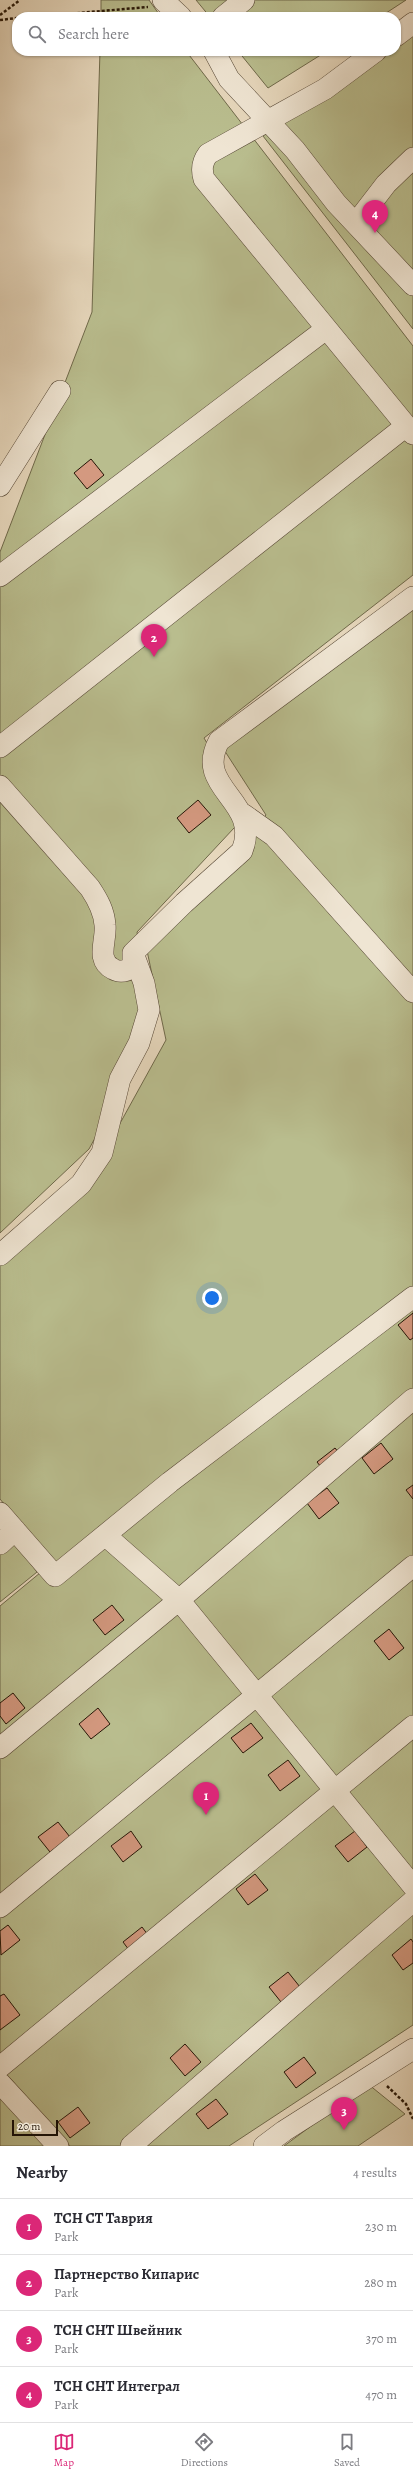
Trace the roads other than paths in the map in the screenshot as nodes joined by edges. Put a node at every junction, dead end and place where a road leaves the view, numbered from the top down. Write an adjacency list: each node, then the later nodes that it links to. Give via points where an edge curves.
1 (244, 0): 2 (street)
2 (228, 12)
3 (413, 23): 4 (street)
4 (401, 32)
5 (217, 56): 7 (street, via 229,79)
6 (369, 56): 7 (street, via 325,89)
7 (266, 120): 9 (street, via 295,150 336,203); 11 (street, via 208,154 204,159 204,179)
8 (413, 158): 9 (street, via 386,184)
9 (356, 223): 10 (street)
10 (413, 285)
11 (326, 329): 13 (street); 15 (street)
12 (60, 391): 14 (street)
13 (410, 430): 17 (street)
14 (0, 486)
15 (0, 576)
16 (413, 597): 19 (street, via 219,742 214,750 213,771)
17 (0, 747)
18 (0, 786): 20 (street, via 90,888 101,906 106,926 102,953 107,964 116,971 128,970 133,967)
19 (243, 814): 20 (street, via 247,826 247,839 242,851); 21 (street, via 274,836)
20 (133, 953): 22 (street, via 144,983 149,1010 139,1043 120,1079 102,1153 82,1184)
21 (413, 992)
22 (0, 1255)
23 (413, 1297): 26 (street)
24 (413, 1399): 29 (street)
25 (0, 1513): 27 (street)
26 (105, 1535): 27 (street, via 55,1576); 29 (street)
27 (8, 1537)
28 (413, 1566): 30 (street)
29 (179, 1600): 30 (street); 32 (street)
30 (257, 1695): 33 (street); 36 (street)
31 (413, 1726): 33 (street)
32 (0, 1748)
33 (335, 1789): 34 (street); 38 (street)
34 (413, 1886)
35 (413, 1901): 41 (street)
36 (0, 1907)
37 (413, 2049): 42 (street)
38 (0, 2068)
39 (0, 2083): 40 (street)
40 (58, 2146)
41 (131, 2146)
42 (264, 2146)

